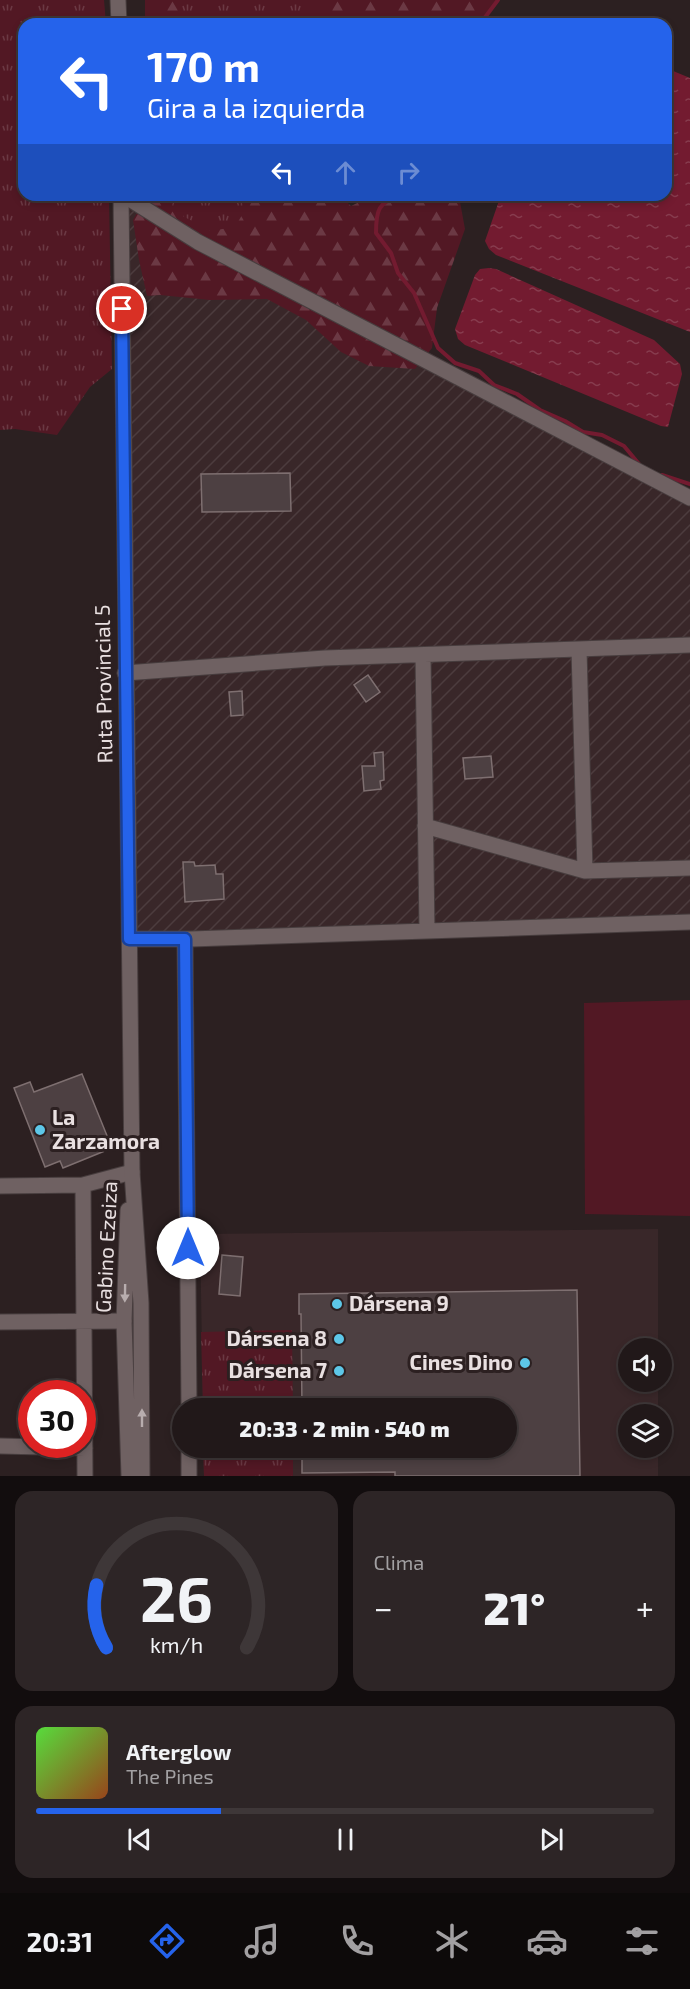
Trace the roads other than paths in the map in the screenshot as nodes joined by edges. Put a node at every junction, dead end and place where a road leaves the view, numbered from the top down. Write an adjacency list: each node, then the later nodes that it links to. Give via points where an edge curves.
1 (118, 0): 2 (street)
2 (119, 18)
3 (122, 201): 9 (street, Ruta Provincial 5)
4 (132, 201): 5 (street, via 198,242)
5 (690, 498)
6 (690, 645): 7 (street)
7 (579, 649): 8 (street); 12 (street)
8 (423, 655): 9 (street); 10 (street)
9 (125, 670): 15 (street, Ruta Provincial 5)
10 (425, 826): 12 (street); 14 (street)
11 (690, 868): 12 (street)
12 (585, 871)
13 (690, 922): 14 (street)
14 (427, 931): 16 (street)
15 (129, 939): 16 (street); 17 (street, Ruta Provincial 5)
16 (185, 939): 24 (street)
17 (132, 1172): 18 (street); 21 (street, Gabino Ezeiza, one-way to 21); 31 (street, Gabino Ezeiza, one-way to 17, via 141,1303)
18 (83, 1185): 19 (street); 20 (street)
19 (0, 1186)
20 (84, 1320): 21 (street); 22 (street); 23 (street)
21 (124, 1321): 30 (street, Gabino Ezeiza)
22 (0, 1322)
23 (84, 1380)
24 (189, 1398)
25 (0, 1446): 26 (street)
26 (18, 1446)
27 (85, 1458): 29 (street)
28 (189, 1458): 32 (street)
29 (85, 1476)
30 (129, 1476)
31 (142, 1476)
32 (189, 1476)

